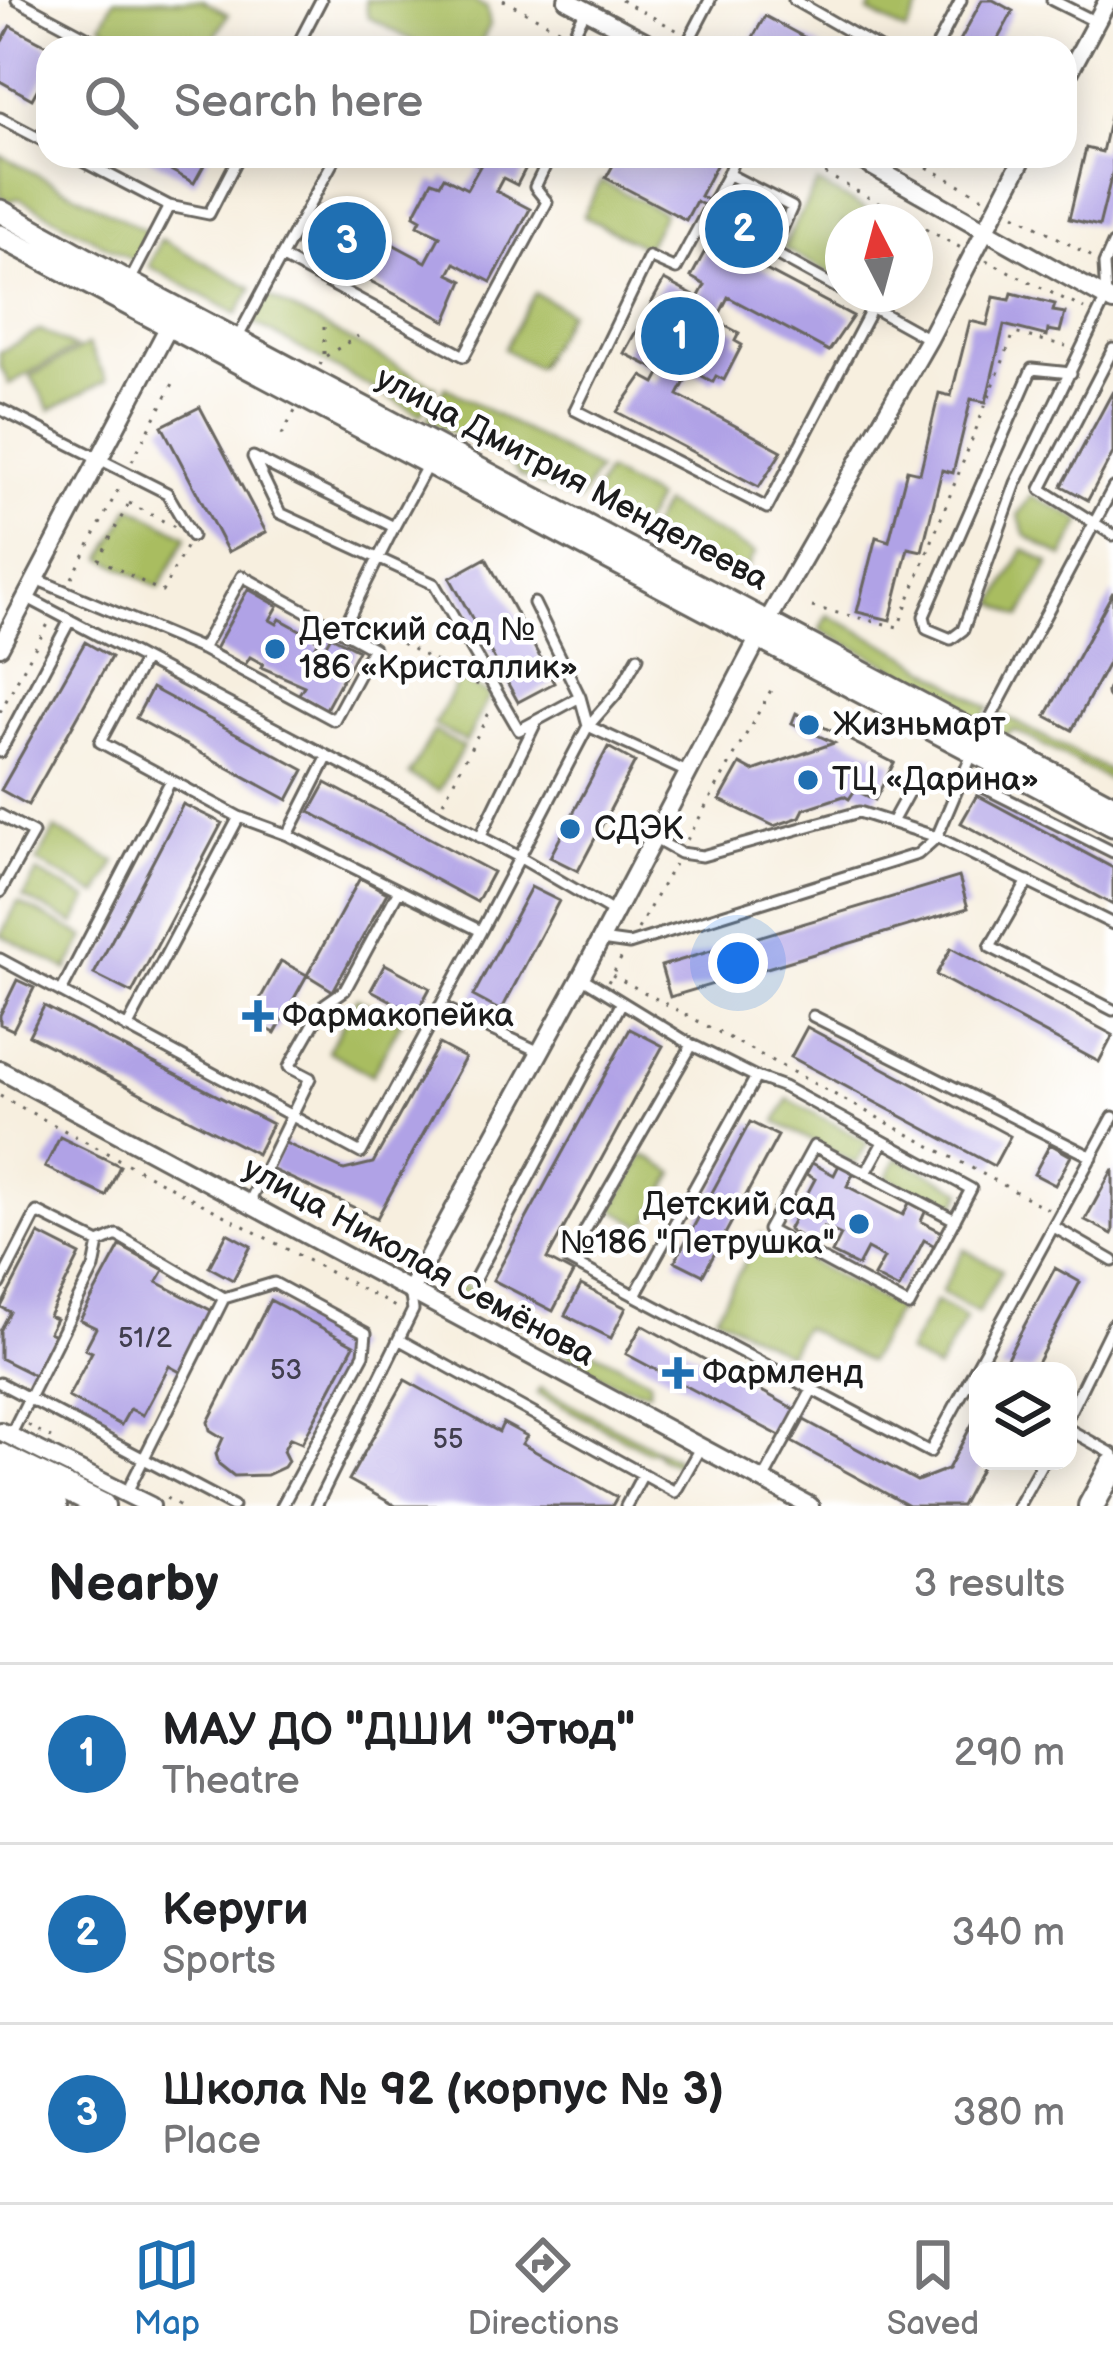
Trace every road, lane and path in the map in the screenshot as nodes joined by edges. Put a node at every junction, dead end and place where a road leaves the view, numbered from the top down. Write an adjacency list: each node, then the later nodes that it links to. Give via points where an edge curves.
1 (16, 0): 13 (lane)
2 (322, 0): 14 (lane)
3 (503, 0): 15 (path)
4 (567, 0): 11 (street)
5 (622, 0): 18 (path)
6 (710, 0): 19 (lane)
7 (794, 0): 20 (lane)
8 (961, 0): 21 (lane)
9 (1052, 0): 12 (lane)
10 (1108, 0): 12 (street)
11 (586, 10): 16 (lane); 17 (street)
12 (1096, 22): 22 (street)
13 (84, 36)
14 (302, 36)
15 (570, 36)
16 (573, 36)
17 (635, 36)
18 (677, 36)
19 (692, 36)
20 (857, 36)
21 (942, 36)
22 (1077, 58)
23 (0, 118): 24 (lane)
24 (36, 137)
25 (99, 168): 34 (lane)
26 (106, 168): 34 (lane)
27 (232, 168): 37 (lane, via 209,214)
28 (329, 168): 44 (lane)
29 (544, 168): 44 (lane, via 535,187 547,202 464,356)
30 (730, 168): 35 (lane)
31 (815, 168): 36 (path)
32 (876, 168): 39 (street)
33 (1018, 168): 39 (street)
34 (105, 171): 37 (lane)
35 (728, 174): 45 (lane, via 792,207 772,252); 48 (lane, via 676,269 649,257 575,410 767,508)
36 (880, 204)
37 (169, 206): 46 (lane)
38 (0, 211): 46 (street, улица Дмитрия Менделеева)
39 (985, 229): 43 (street); 47 (street)
40 (933, 233): 43 (path)
41 (0, 236): 51 (street, улица Дмитрия Менделеева)
42 (1113, 244): 47 (lane, via 1104,264)
43 (972, 254): 50 (path); 53 (street)
44 (281, 257): 54 (lane)
45 (825, 282)
46 (129, 284): 54 (street, улица Дмитрия Менделеева)
47 (1109, 300): 58 (lane)
48 (870, 312)
49 (879, 312): 53 (lane)
50 (1091, 313)
51 (169, 326): 61 (street); 62 (street, улица Дмитрия Менделеева)
52 (358, 336): 57 (path)
53 (929, 339): 78 (street)
54 (236, 340): 78 (street, улица Дмитрия Менделеева)
55 (1070, 347): 74 (path, via 1014,333 898,627)
56 (1113, 349): 65 (lane, via 1041,489)
57 (324, 357)
58 (1071, 374): 58 (lane, via 1032,369 924,616 936,635 951,639 963,630 1016,483)
59 (176, 378): 63 (path)
60 (0, 409): 61 (lane)
61 (99, 460): 63 (lane); 70 (street)
62 (430, 461): 66 (lane); 78 (street, улица Дмитрия Менделеева)
63 (126, 473): 68 (lane, via 167,493); 71 (path)
64 (1113, 488): 65 (lane)
65 (1095, 521): 67 (lane); 90 (lane)
66 (394, 527): 69 (lane); 69 (lane, via 253,458 280,513)
67 (1113, 535)
68 (192, 536): 68 (path, via 128,502 99,559 162,592)
69 (379, 560): 76 (lane); 88 (lane, via 434,584 519,730)
70 (36, 579): 71 (lane); 72 (street)
71 (65, 592): 81 (lane)
72 (26, 597): 75 (lane); 80 (street)
73 (534, 603): 85 (lane)
74 (812, 607)
75 (54, 612): 77 (lane); 87 (path)
76 (351, 615): 79 (lane); 84 (path)
77 (70, 620): 83 (lane); 91 (lane)
78 (763, 630): 90 (street, улица Дмитрия Менделеева); 93 (street)
79 (343, 631): 81 (lane, via 242,577); 81 (lane, via 374,648 334,720)
80 (0, 647)
81 (202, 649)
82 (638, 657): 89 (lane)
83 (143, 662): 92 (lane); 95 (lane, via 100,742)
84 (491, 692)
85 (580, 697): 88 (lane); 89 (lane)
86 (495, 703): 99 (path)
87 (0, 712)
88 (537, 720): 104 (lane)
89 (588, 726): 93 (lane); 108 (lane)
90 (977, 744): 94 (lane); 97 (street, улица Дмитрия Менделеева); 102 (street, улица Дмитрия Менделеева)
91 (0, 752)
92 (327, 758): 99 (lane); 103 (lane)
93 (689, 772): 106 (street)
94 (961, 776): 105 (lane); 107 (lane)
95 (170, 782): 100 (lane); 119 (lane)
96 (909, 791): 101 (lane)
97 (1113, 806)
98 (0, 814): 111 (lane, via 33,833)
99 (436, 814): 104 (lane)
100 (238, 817): 103 (lane); 124 (lane)
101 (892, 822): 105 (lane); 106 (lane, via 859,812 702,856)
102 (1113, 825)
103 (288, 835): 110 (lane)
104 (480, 837): 108 (lane)
105 (937, 837): 109 (lane); 115 (lane, via 918,854 629,944)
106 (654, 838): 112 (street)
107 (1113, 852)
108 (519, 857): 112 (lane); 114 (lane)
109 (1028, 880): 113 (lane); 122 (lane, via 991,947)
110 (399, 890): 114 (lane); 130 (lane, via 345,990 325,1004 289,1067 310,1078)
111 (0, 892)
112 (615, 913): 115 (street)
113 (1113, 924)
114 (481, 931): 121 (lane)
115 (601, 940): 118 (street)
116 (0, 959): 119 (lane)
117 (612, 975): 136 (path)
118 (581, 977): 120 (lane); 126 (street)
119 (61, 992): 124 (lane)
120 (621, 1004): 125 (lane); 141 (lane)
121 (440, 1006): 126 (lane); 130 (lane, via 361,1153)
122 (1113, 1010)
123 (813, 1016): 133 (lane)
124 (127, 1028): 130 (lane)
125 (692, 1045): 128 (lane); 144 (lane, via 568,1260)
126 (540, 1052): 143 (street)
127 (0, 1070): 135 (street, улица Николая Семёнова)
128 (756, 1077): 132 (lane); 144 (lane)
129 (0, 1096): 146 (path)
130 (292, 1115): 135 (lane)
131 (1113, 1117): 133 (lane)
132 (883, 1142): 134 (lane); 137 (lane, via 971,1189)
133 (1092, 1157): 136 (lane)
134 (866, 1173): 137 (lane); 137 (lane, via 814,1146 769,1230 909,1306)
135 (249, 1203): 143 (street, улица Николая Семёнова)
136 (1060, 1215): 138 (lane)
137 (955, 1220)
138 (1054, 1227): 140 (lane); 150 (lane, via 930,1452)
139 (99, 1243): 142 (lane, via 37,1212); 145 (lane, via 117,1235); 152 (lane)
140 (1113, 1261)
141 (476, 1279)
142 (0, 1284)
143 (410, 1290): 146 (lane); 155 (street, улица Николая Семёнова)
144 (635, 1295): 150 (lane)
145 (224, 1298): 157 (lane); 168 (lane, via 274,1283 366,1333 364,1354)
146 (411, 1315): 148 (lane)
147 (1113, 1324): 151 (lane)
148 (400, 1340): 160 (lane); 169 (lane)
149 (0, 1383): 152 (lane)
150 (812, 1390): 162 (lane)
151 (1077, 1397)
152 (29, 1398): 154 (lane); 157 (lane)
153 (1077, 1434): 156 (lane)
154 (3, 1441): 163 (street); 165 (main road)
155 (700, 1448): 160 (lane, via 675,1492); 162 (street, улица Николая Семёнова)
156 (1113, 1454)
157 (144, 1459): 163 (lane); 167 (lane)
158 (1113, 1466): 173 (main road)
159 (1038, 1470): 172 (lane)
160 (643, 1474): 170 (lane)
161 (0, 1479): 164 (highway)
162 (762, 1482): 171 (street, улица Николая Семёнова)
163 (126, 1494): 166 (street)
164 (51, 1506)
165 (102, 1506)
166 (151, 1506)
167 (233, 1506)
168 (282, 1506)
169 (316, 1506)
170 (626, 1506)
171 (810, 1506)
172 (1018, 1506)
173 (1091, 1506)

